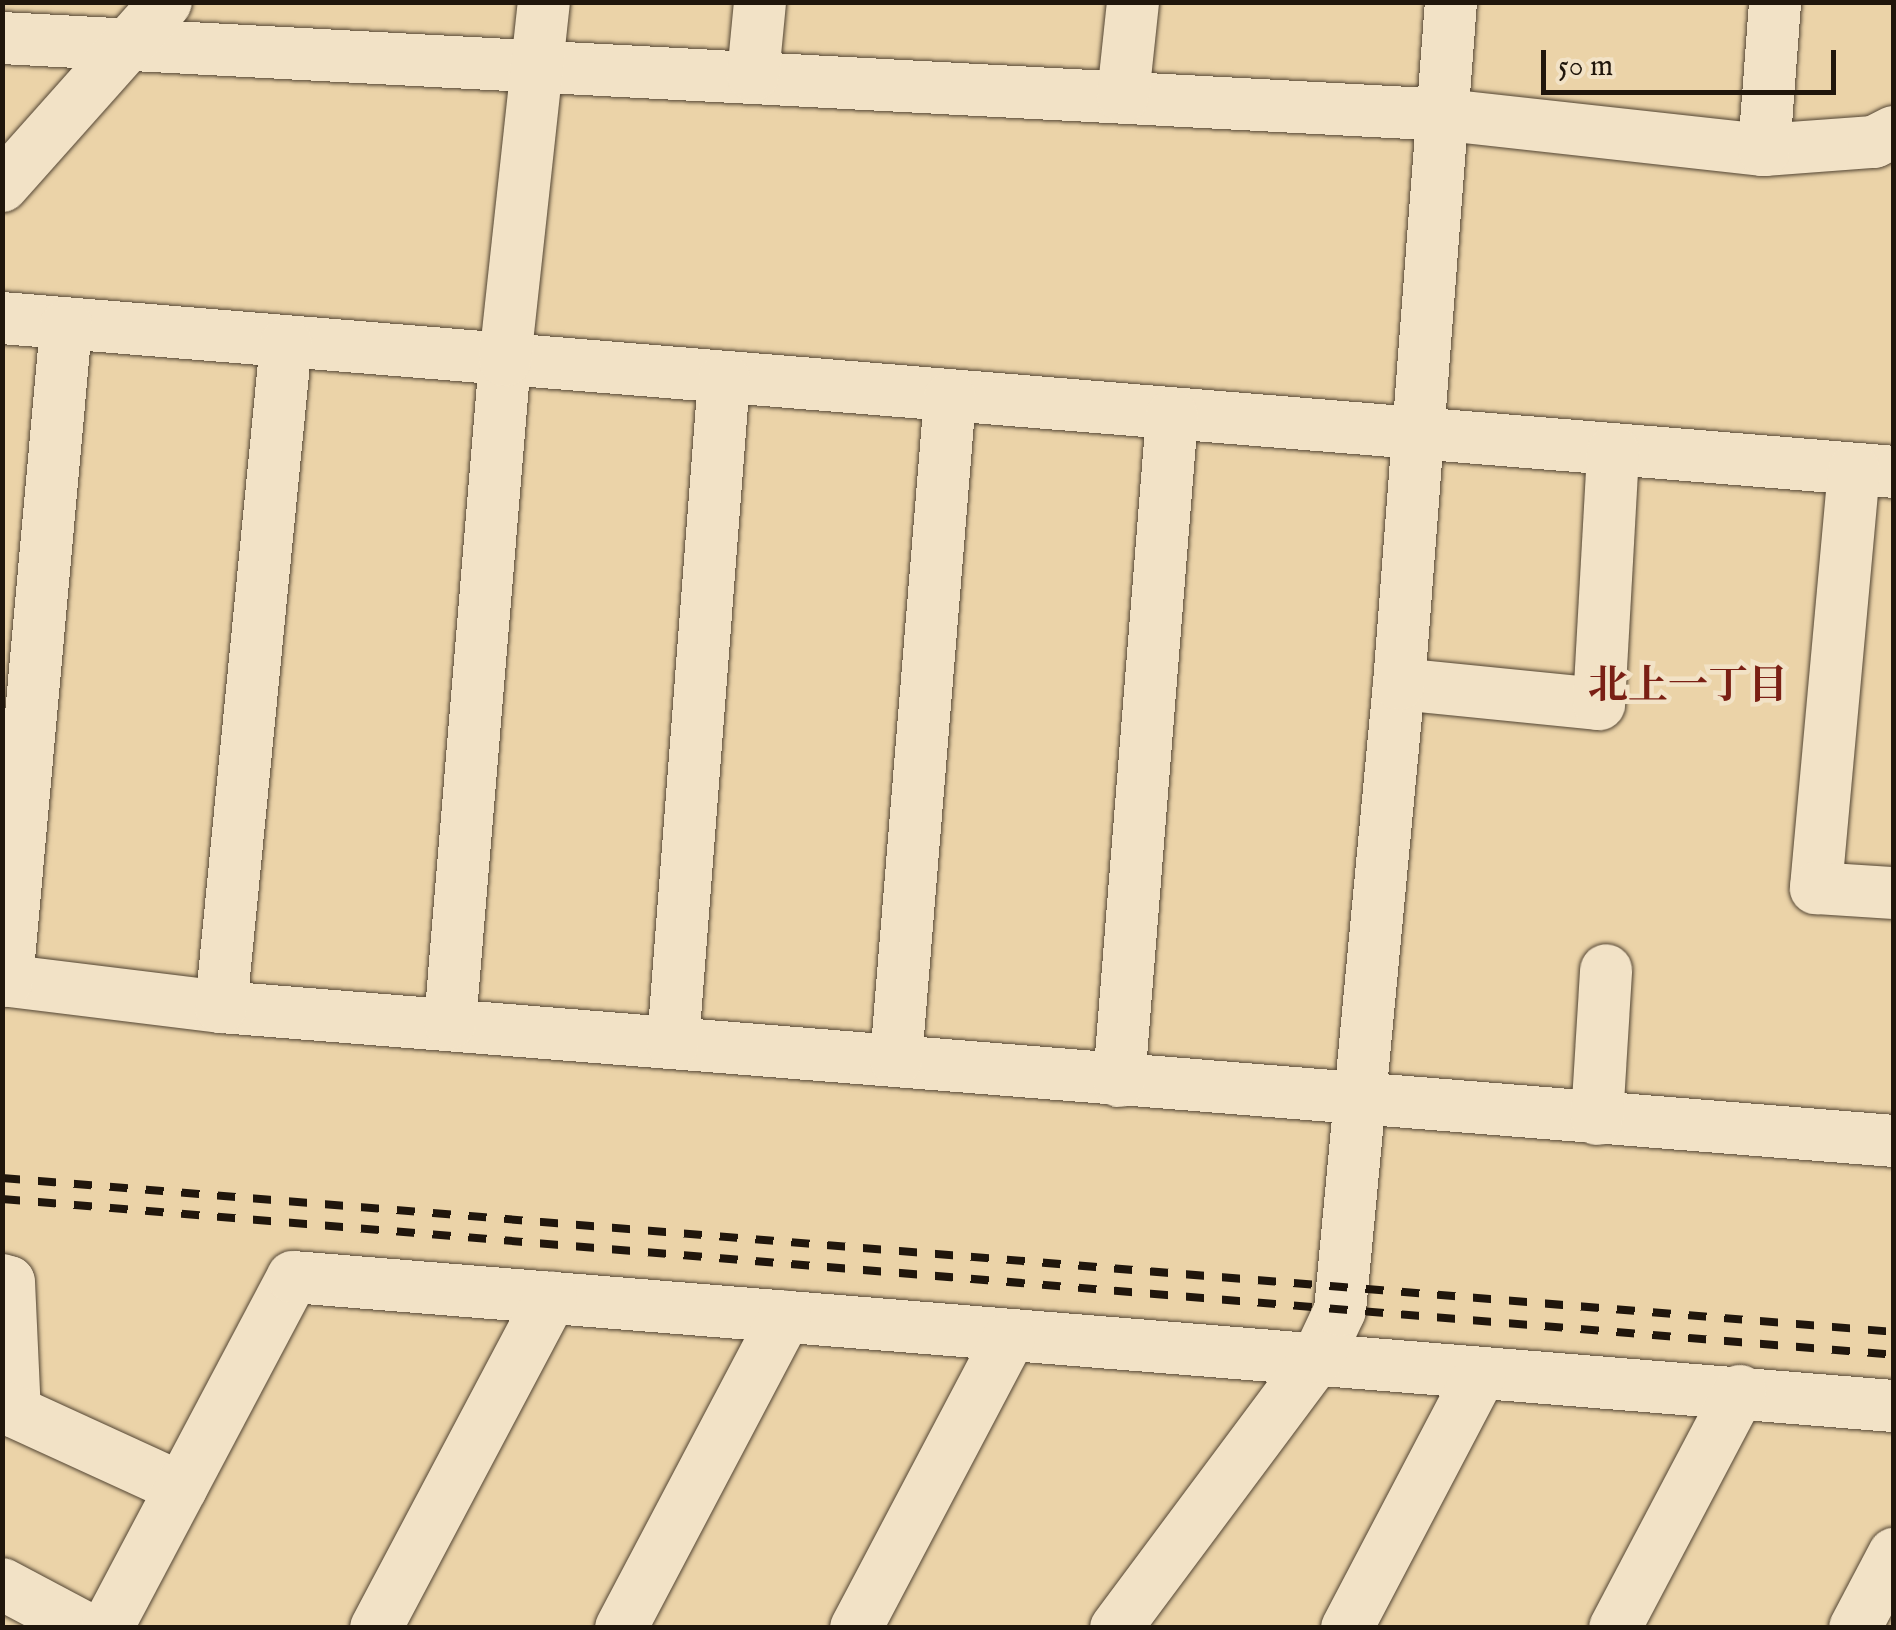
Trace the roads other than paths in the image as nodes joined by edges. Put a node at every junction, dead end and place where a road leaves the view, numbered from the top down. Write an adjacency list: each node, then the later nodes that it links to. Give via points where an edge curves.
1 (166, 2): 8 (street)
2 (544, 2): 9 (street)
3 (760, 2): 10 (street)
4 (1133, 2): 11 (street)
5 (1452, 2): 12 (street)
6 (1774, 2): 14 (street)
7 (2, 38): 8 (street)
8 (134, 42): 9 (street); 15 (street)
9 (540, 63): 10 (street); 19 (street)
10 (753, 75): 11 (street)
11 (1124, 96): 12 (street)
12 (1446, 115): 14 (street); 23 (street)
13 (1894, 132): 14 (street, via 1874,142)
14 (1764, 150)
15 (2, 186)
16 (2, 318): 17 (street)
17 (66, 326): 18 (street); 29 (street)
18 (286, 343): 19 (street); 30 (street)
19 (505, 360): 20 (street); 31 (street)
20 (724, 379): 21 (street); 32 (street)
21 (950, 398): 22 (street); 33 (street)
22 (1172, 416): 23 (street); 34 (street)
23 (1416, 437): 24 (street); 26 (street)
24 (1612, 450): 25 (street); 26 (street, via 1598,704)
25 (1874, 471): 27 (street, via 1816,888)
26 (1398, 684): 35 (street)
27 (1894, 892)
28 (1606, 970): 36 (street)
29 (5, 981): 30 (street)
30 (221, 1006): 31 (street)
31 (450, 1023): 32 (street)
32 (673, 1043): 33 (street)
33 (896, 1060): 34 (street)
34 (1119, 1082): 35 (street)
35 (1357, 1100): 36 (street); 42 (street, via 1340,1310)
36 (1598, 1120): 37 (street)
37 (1894, 1141)
38 (2, 1280): 46 (street, via 10,1282)
39 (551, 1297): 40 (street); 47 (street, via 293,1277); 52 (street)
40 (785, 1317): 41 (street); 53 (street)
41 (1009, 1338): 42 (street); 54 (street)
42 (1318, 1357): 43 (street); 55 (street)
43 (1480, 1376): 44 (street); 56 (street)
44 (1740, 1392): 45 (street); 57 (street)
45 (1894, 1406)
46 (9, 1409): 47 (street)
47 (181, 1488): 51 (street)
48 (1894, 1554): 58 (street)
49 (2, 1584): 50 (street)
50 (84, 1628)
51 (108, 1628)
52 (376, 1628)
53 (621, 1628)
54 (856, 1628)
55 (1116, 1628)
56 (1347, 1628)
57 (1615, 1628)
58 (1854, 1628)

